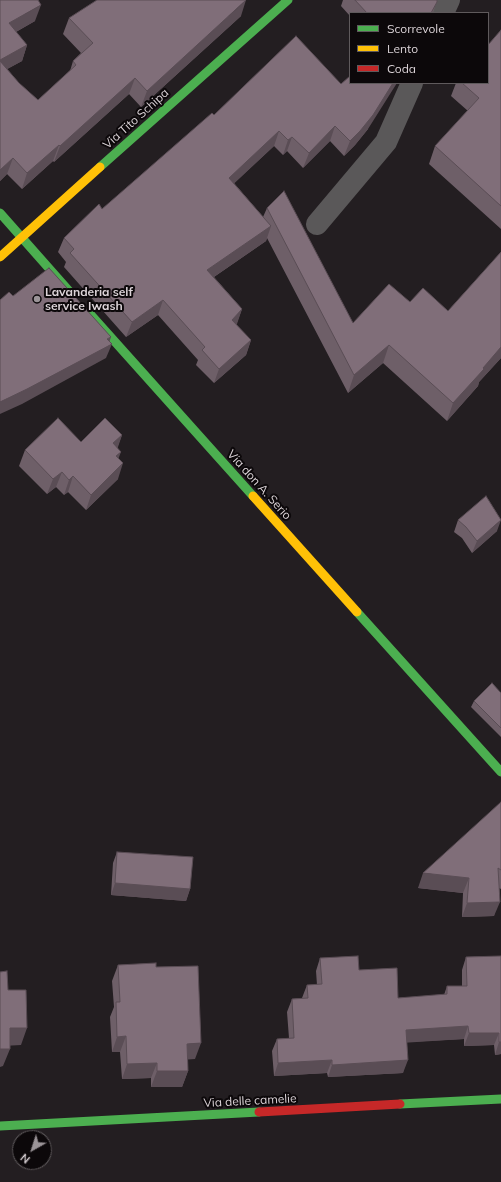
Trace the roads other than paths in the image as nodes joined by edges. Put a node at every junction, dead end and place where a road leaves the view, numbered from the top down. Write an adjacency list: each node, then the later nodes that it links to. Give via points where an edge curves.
1 (288, 0): 7 (street, Via Tito Schipa)
2 (449, 0): 3 (street)
3 (444, 12)
4 (412, 84): 6 (street, via 386,142)
5 (0, 213): 7 (street)
6 (317, 224)
7 (21, 238): 8 (street, Via Tito Schipa); 9 (street)
8 (0, 256)
9 (75, 298)
10 (86, 309): 11 (street, Via don A. Serio)
11 (501, 772)
12 (501, 1099): 13 (street, Via delle camelie)
13 (0, 1126)

